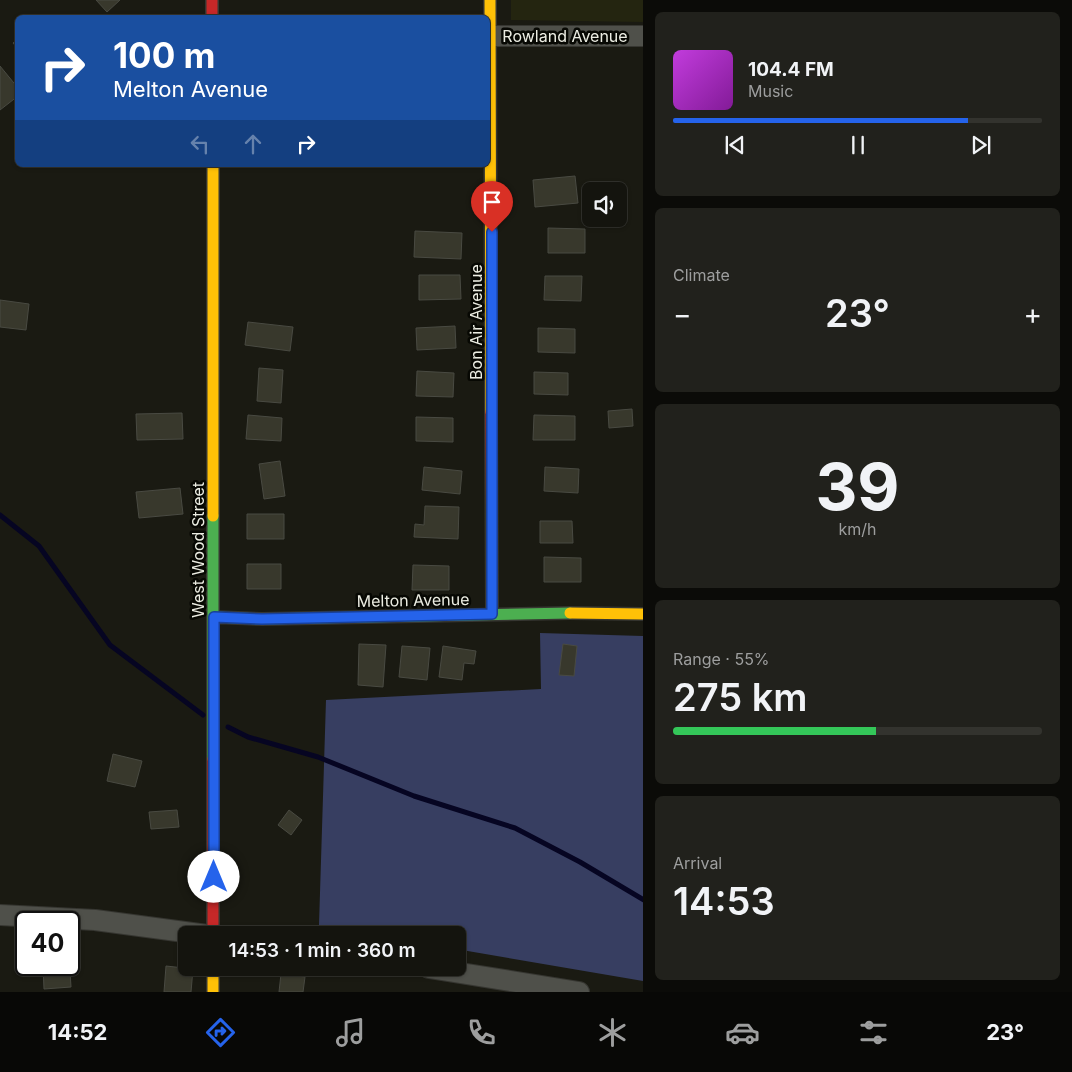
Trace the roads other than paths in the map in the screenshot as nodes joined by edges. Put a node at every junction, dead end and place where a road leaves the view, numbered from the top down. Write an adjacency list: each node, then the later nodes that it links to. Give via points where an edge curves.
1 (212, 0): 3 (street)
2 (490, 0): 4 (street, Bon Air Avenue)
3 (212, 15)
4 (490, 15)
5 (490, 36): 6 (street, Rowland Avenue)
6 (643, 36)
7 (213, 167): 11 (street, West Wood Street)
8 (490, 167): 9 (street, Bon Air Avenue)
9 (492, 614): 10 (street, Melton Avenue); 11 (street, Melton Avenue, via 262,619)
10 (643, 614)
11 (214, 617): 13 (street, West Wood Street)
12 (0, 916): 14 (street, via 95,920)
13 (213, 926)
14 (178, 931)
15 (466, 974): 18 (street)
16 (213, 976): 17 (street)
17 (213, 992)
18 (578, 992)

